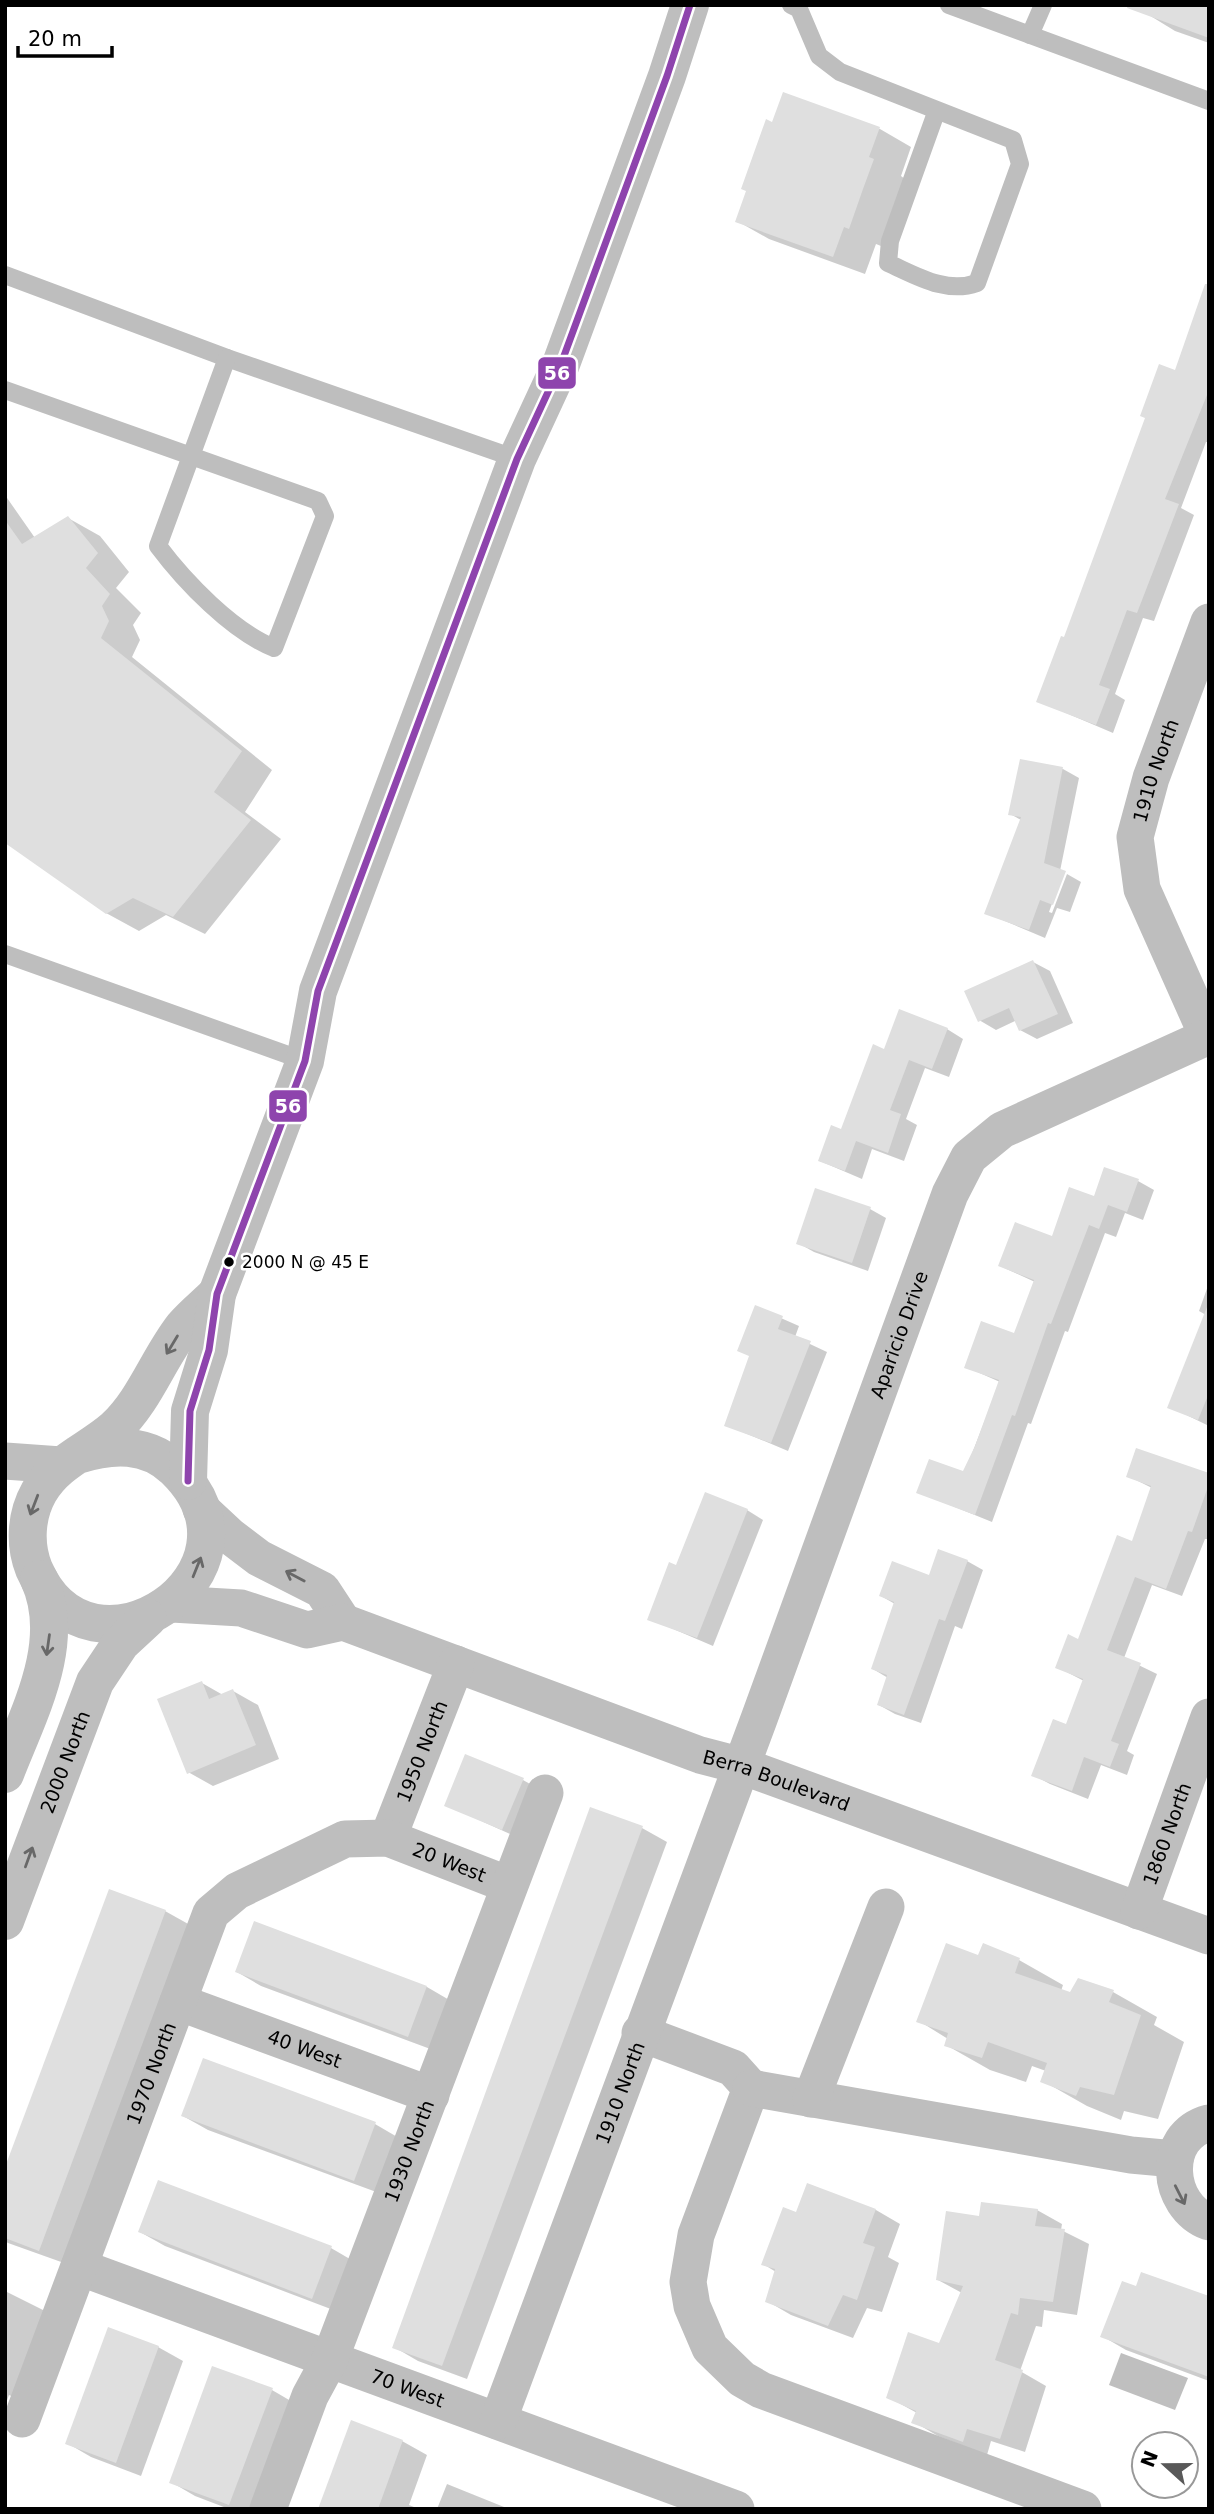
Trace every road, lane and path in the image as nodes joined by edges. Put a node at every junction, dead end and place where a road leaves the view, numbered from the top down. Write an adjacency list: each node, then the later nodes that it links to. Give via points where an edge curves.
1 (690, 5): 12 (street, via 561,364)
2 (949, 5): 5 (lane)
3 (1043, 5): 5 (lane)
4 (796, 6): 7 (lane, via 819,56 840,72)
5 (1030, 35): 6 (lane)
6 (1209, 100)
7 (937, 110): 7 (lane, via 1013,140 1020,164 977,283 959,289 888,263 890,241)
8 (5, 275): 9 (lane)
9 (227, 358): 11 (lane); 12 (lane)
10 (5, 390): 11 (lane)
11 (191, 455): 11 (lane, via 158,546 175,570 252,639 274,648 325,516 318,502)
12 (517, 459): 16 (street, via 318,991)
13 (1209, 622): 15 (street, 1910 North, via 1151,778 1135,837 1142,889)
14 (5, 954): 16 (lane)
15 (1208, 1036): 27 (street, Aparicio Drive, via 1002,1130 969,1157 950,1194)
16 (304, 1061): 17 (street)
17 (217, 1294): 18 (street, one-way to 18, via 183,1328 115,1428); 20 (street, via 209,1350 190,1411)
18 (69, 1460): 19 (street); 20 (street, via 106,1446 137,1448 165,1460); 22 (street, one-way to 22, via 34,1500 27,1543)
19 (5, 1461)
20 (195, 1495): 23 (street, one-way to 20, via 190,1585 201,1561 205,1535); 24 (street, one-way to 20, via 322,1590 260,1558 230,1536)
21 (5, 1535): 22 (street)
22 (36, 1572): 23 (street, via 54,1599 75,1614 99,1622 124,1623); 28 (street, one-way to 28, via 49,1602 46,1660)
23 (160, 1611): 24 (street, via 241,1608 307,1630); 34 (street, 2000 North, one-way to 23, via 95,1682 121,1643)
24 (343, 1622): 25 (street, Berra Boulevard)
25 (456, 1664): 27 (street, Berra Boulevard, via 700,1755); 30 (street, 1950 North)
26 (1209, 1717): 33 (street, 1860 North)
27 (742, 1766): 33 (street, Berra Boulevard); 37 (street, 1910 North)
28 (5, 1774)
29 (545, 1793): 31 (street, 1930 North)
30 (388, 1838): 31 (street, 20 West); 36 (street, 1970 North, via 345,1839 237,1891 211,1913)
31 (509, 1885): 39 (street, 1930 North)
32 (886, 1907): 40 (street)
33 (1139, 1911): 35 (street, Berra Boulevard)
34 (5, 1921)
35 (1209, 1936)
36 (177, 2002): 39 (street, 40 West); 44 (street, 1970 North)
37 (640, 2033): 38 (street, via 733,2068); 47 (street, 1910 North)
38 (751, 2088): 40 (street); 50 (street, via 690,2258 692,2306 710,2348 741,2379 761,2390)
39 (432, 2095): 45 (street, 1930 North)
40 (811, 2099): 42 (street)
41 (1209, 2123): 42 (street, via 1185,2139)
42 (1175, 2159): 43 (street, one-way to 43, via 1174,2181 1182,2202)
43 (1209, 2222)
44 (79, 2267): 45 (street, 70 West); 46 (street, 1970 North)
45 (330, 2359): 47 (street, 70 West); 48 (street, 1930 North, via 310,2396)
46 (22, 2419)
47 (498, 2421): 49 (street, 70 West)
48 (268, 2509)
49 (736, 2509)
50 (1083, 2509)

